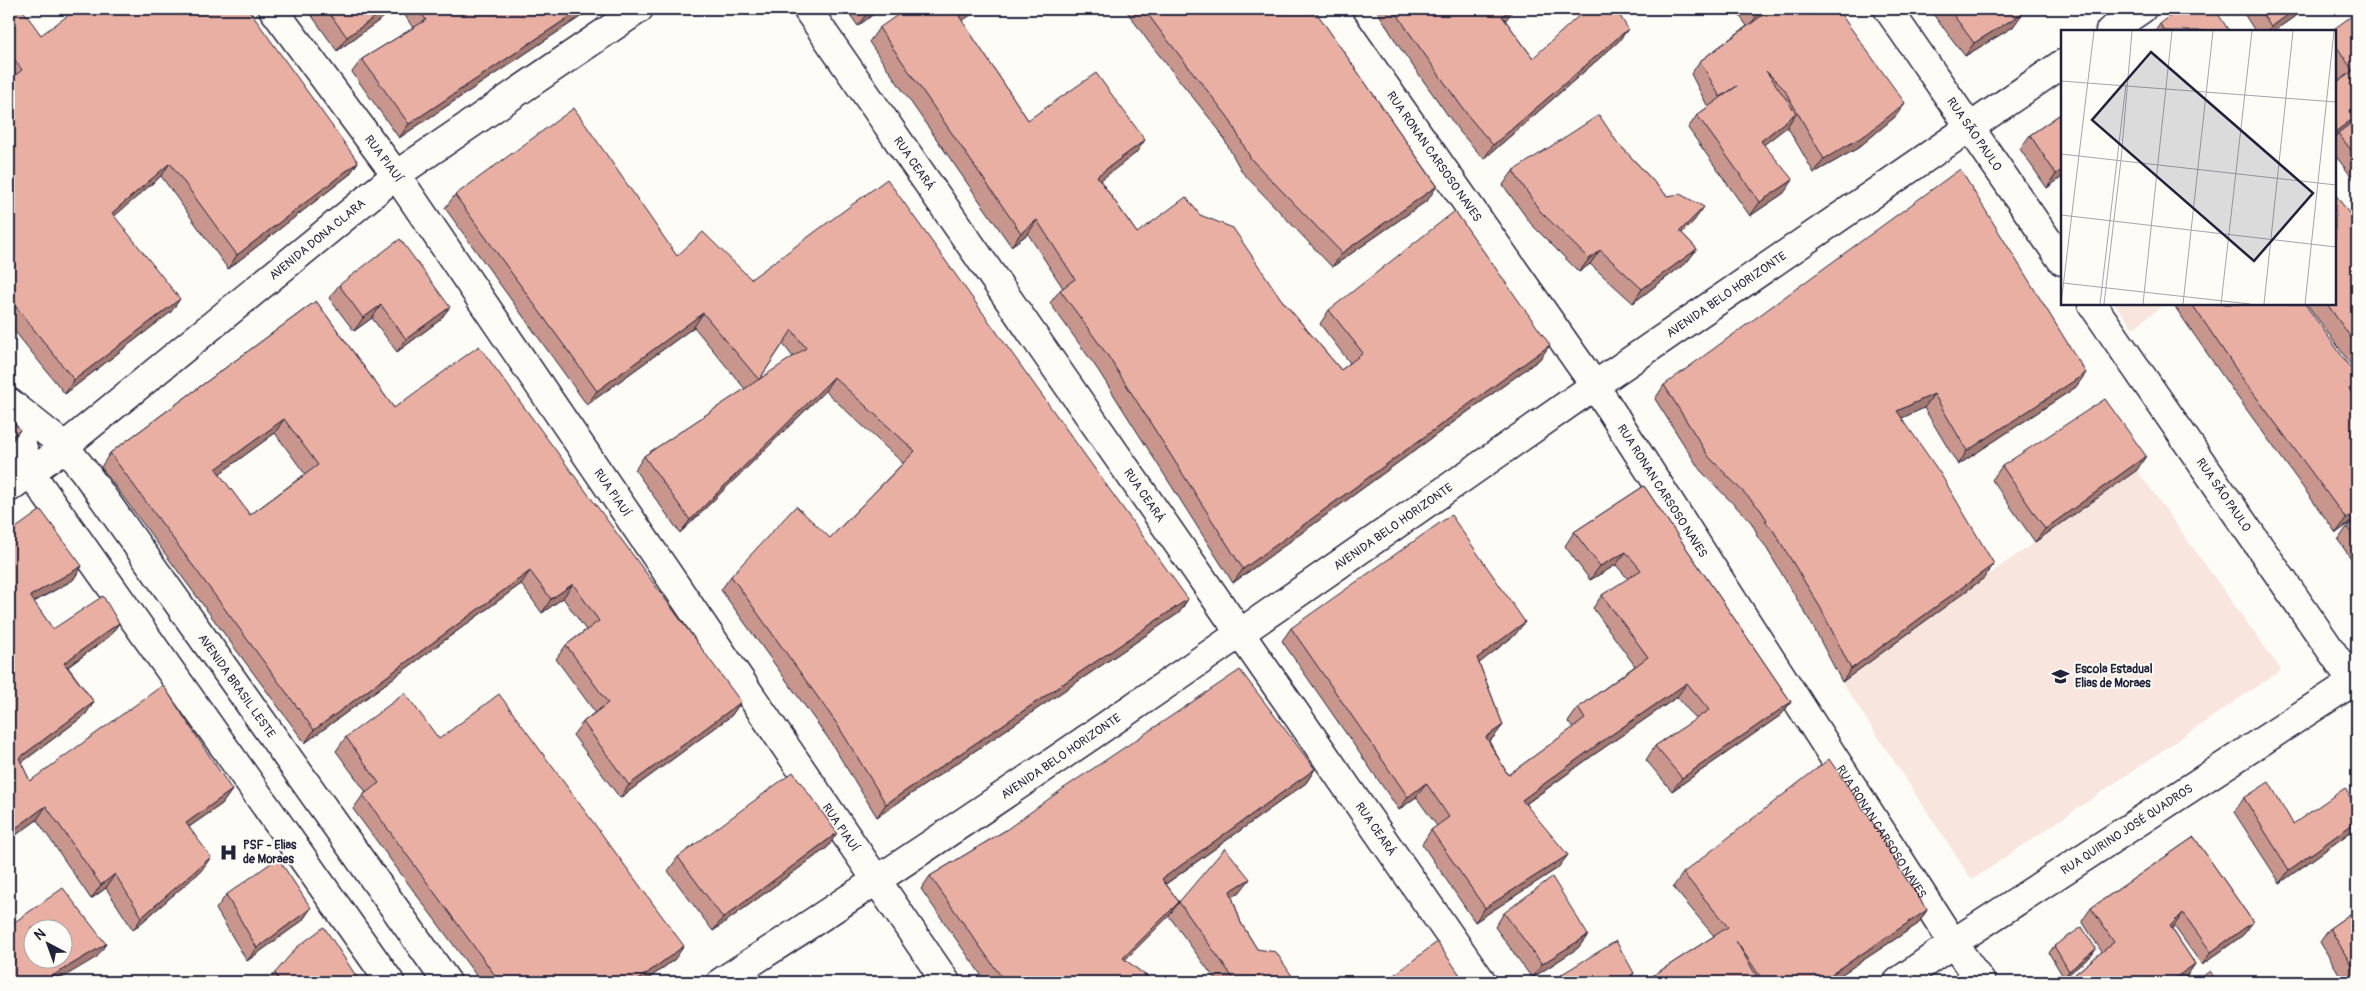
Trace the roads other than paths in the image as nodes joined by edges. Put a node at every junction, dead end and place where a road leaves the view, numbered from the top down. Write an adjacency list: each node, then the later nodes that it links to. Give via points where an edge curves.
1 (273, 9): 10 (street, RUA PIAUÍ)
2 (639, 9): 10 (street, AVENIDA DONA CLARA)
3 (807, 9): 18 (street, RUA CEARÁ)
4 (1331, 9): 13 (street, RUA RONAN CARSOSO NAVES)
5 (1888, 9): 9 (street, RUA SÃO PAULO)
6 (2142, 9): 7 (street)
7 (2111, 30)
8 (2061, 65): 9 (street, AVENIDA BELO HORIZONTE)
9 (1970, 128): 11 (street, RUA SÃO PAULO); 13 (street, AVENIDA BELO HORIZONTE)
10 (396, 175): 15 (street, AVENIDA DONA CLARA); 20 (street, RUA PIAUÍ)
11 (2061, 260)
12 (2093, 305): 19 (street, RUA SÃO PAULO)
13 (1595, 386): 18 (street, AVENIDA BELO HORIZONTE); 21 (street, RUA RONAN CARSOSO NAVES)
14 (10, 403): 15 (street, AVENIDA BRASIL LESTE); 16 (street, AVENIDA BRASIL LESTE)
15 (64, 446): 16 (street, AVENIDA DONA CLARA); 23 (street, AVENIDA BRASIL LESTE)
16 (30, 472): 17 (street, AVENIDA DONA CLARA); 22 (street, AVENIDA BRASIL LESTE)
17 (9, 488)
18 (1240, 634): 20 (street, AVENIDA BELO HORIZONTE); 26 (street, RUA CEARÁ)
19 (2356, 683): 21 (street, RUA QUIRINO JOSÉ QUADROS)
20 (878, 881): 24 (street, AVENIDA BELO HORIZONTE); 25 (street, RUA PIAUÍ)
21 (1953, 943): 27 (street, RUA QUIRINO JOSÉ QUADROS); 28 (street, RUA RONAN CARSOSO NAVES)
22 (390, 982)
23 (447, 982)
24 (721, 982)
25 (946, 982)
26 (1482, 982)
27 (1898, 982)
28 (1981, 982)

